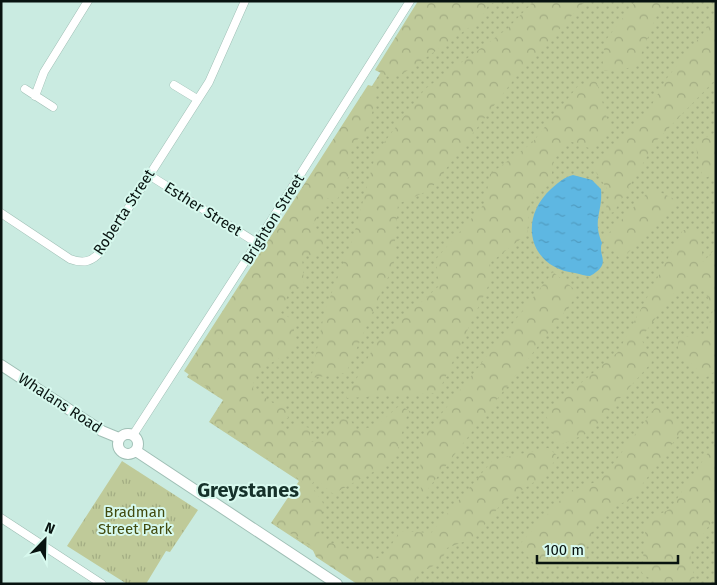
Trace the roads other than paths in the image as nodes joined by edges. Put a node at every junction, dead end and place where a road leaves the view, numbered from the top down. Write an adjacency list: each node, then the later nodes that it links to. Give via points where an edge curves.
1 (88, 1): 6 (street, via 46,69)
2 (245, 1): 7 (street, Roberta Street, via 211,78)
3 (410, 1): 11 (street, Brighton Street)
4 (174, 85): 7 (street)
5 (25, 89): 6 (street)
6 (36, 96): 8 (street)
7 (197, 100): 9 (street, Roberta Street)
8 (53, 107)
9 (149, 175): 10 (street, Roberta Street, via 101,251 89,262 70,259); 11 (street, Esther Street)
10 (1, 212)
11 (257, 243): 13 (street, Brighton Street)
12 (1, 365): 14 (street, Whalans Road, via 102,430)
13 (133, 435): 14 (street, via 126,434); 15 (street, via 138,443)
14 (120, 438): 15 (street, via 118,446 122,452)
15 (136, 451): 18 (street)
16 (1, 518): 17 (street)
17 (102, 584)
18 (338, 584)

